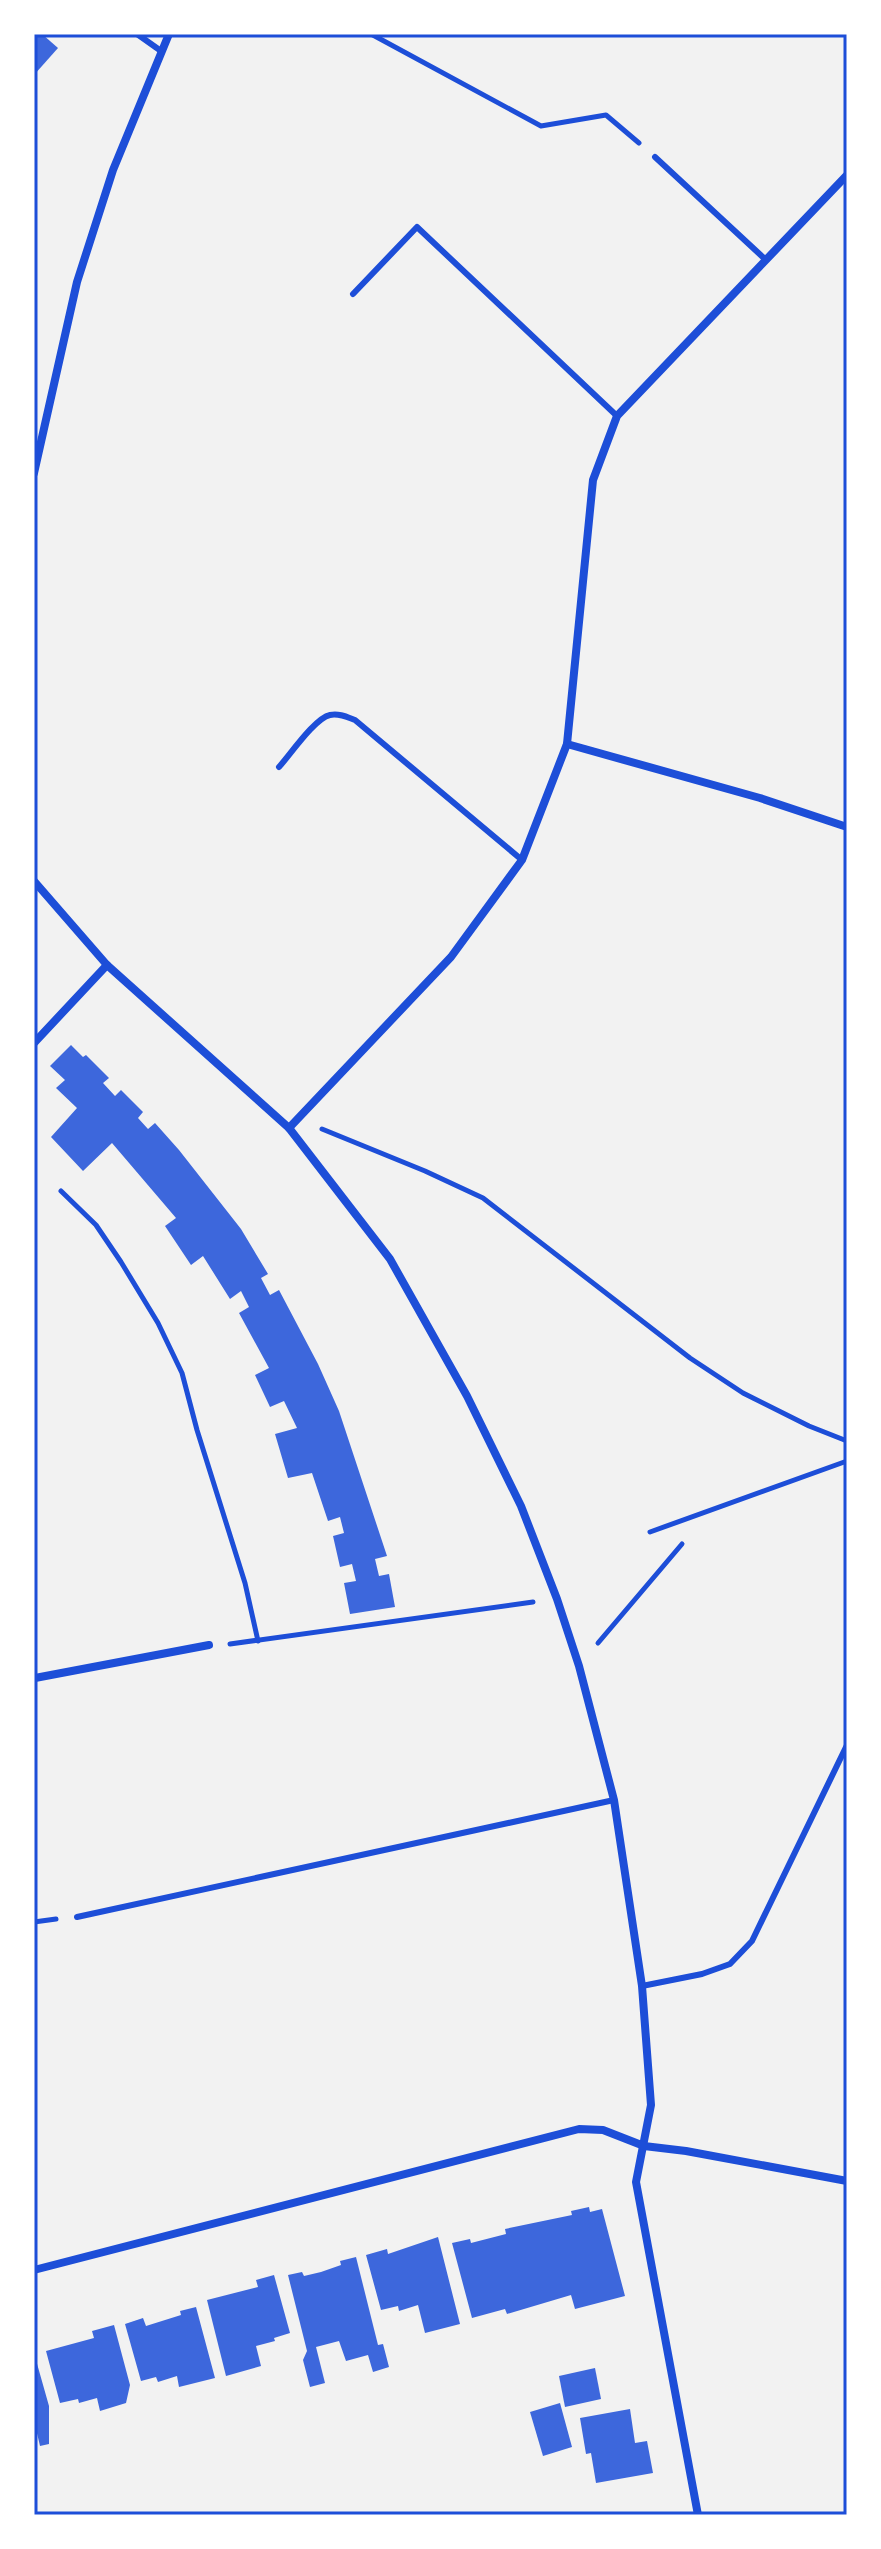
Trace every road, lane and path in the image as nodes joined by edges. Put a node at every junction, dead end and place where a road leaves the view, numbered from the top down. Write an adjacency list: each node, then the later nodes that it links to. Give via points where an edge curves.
1 (137, 34): 4 (lane)
2 (169, 34): 4 (street)
3 (371, 34): 5 (path, via 541,126 606,115)
4 (161, 51): 10 (street, via 113,170 77,282)
5 (655, 157): 7 (lane)
6 (847, 175): 7 (street)
7 (766, 260): 9 (street)
8 (353, 294): 9 (lane, via 417,227)
9 (617, 416): 11 (street, via 593,480)
10 (34, 473)
11 (567, 744): 13 (street); 14 (street)
12 (279, 767): 14 (lane, via 317,723 328,715 342,715 355,720)
13 (847, 827)
14 (522, 860): 18 (street, via 451,957)
15 (34, 881): 16 (street)
16 (107, 965): 17 (street); 18 (street)
17 (34, 1043)
18 (289, 1128): 20 (path, via 327,1130 483,1198 690,1358 743,1393); 24 (street, via 397,1273 521,1506)
19 (61, 1191): 25 (path, via 96,1225 121,1262 182,1373)
20 (847, 1441)
21 (847, 1461): 22 (path)
22 (650, 1532)
23 (682, 1544): 27 (path)
24 (557, 1599): 25 (path); 27 (street)
25 (258, 1641): 26 (path)
26 (209, 1645): 28 (street)
27 (579, 1666): 30 (street)
28 (34, 1676)
29 (847, 1745): 32 (lane, via 752,1941 730,1964)
30 (614, 1800): 31 (lane); 32 (street)
31 (77, 1917)
32 (642, 1986): 33 (street, via 651,2105)
33 (644, 2146): 34 (street); 35 (street, via 603,2130 579,2129); 36 (street, via 636,2182)
34 (847, 2181)
35 (34, 2270)
36 (698, 2515)

